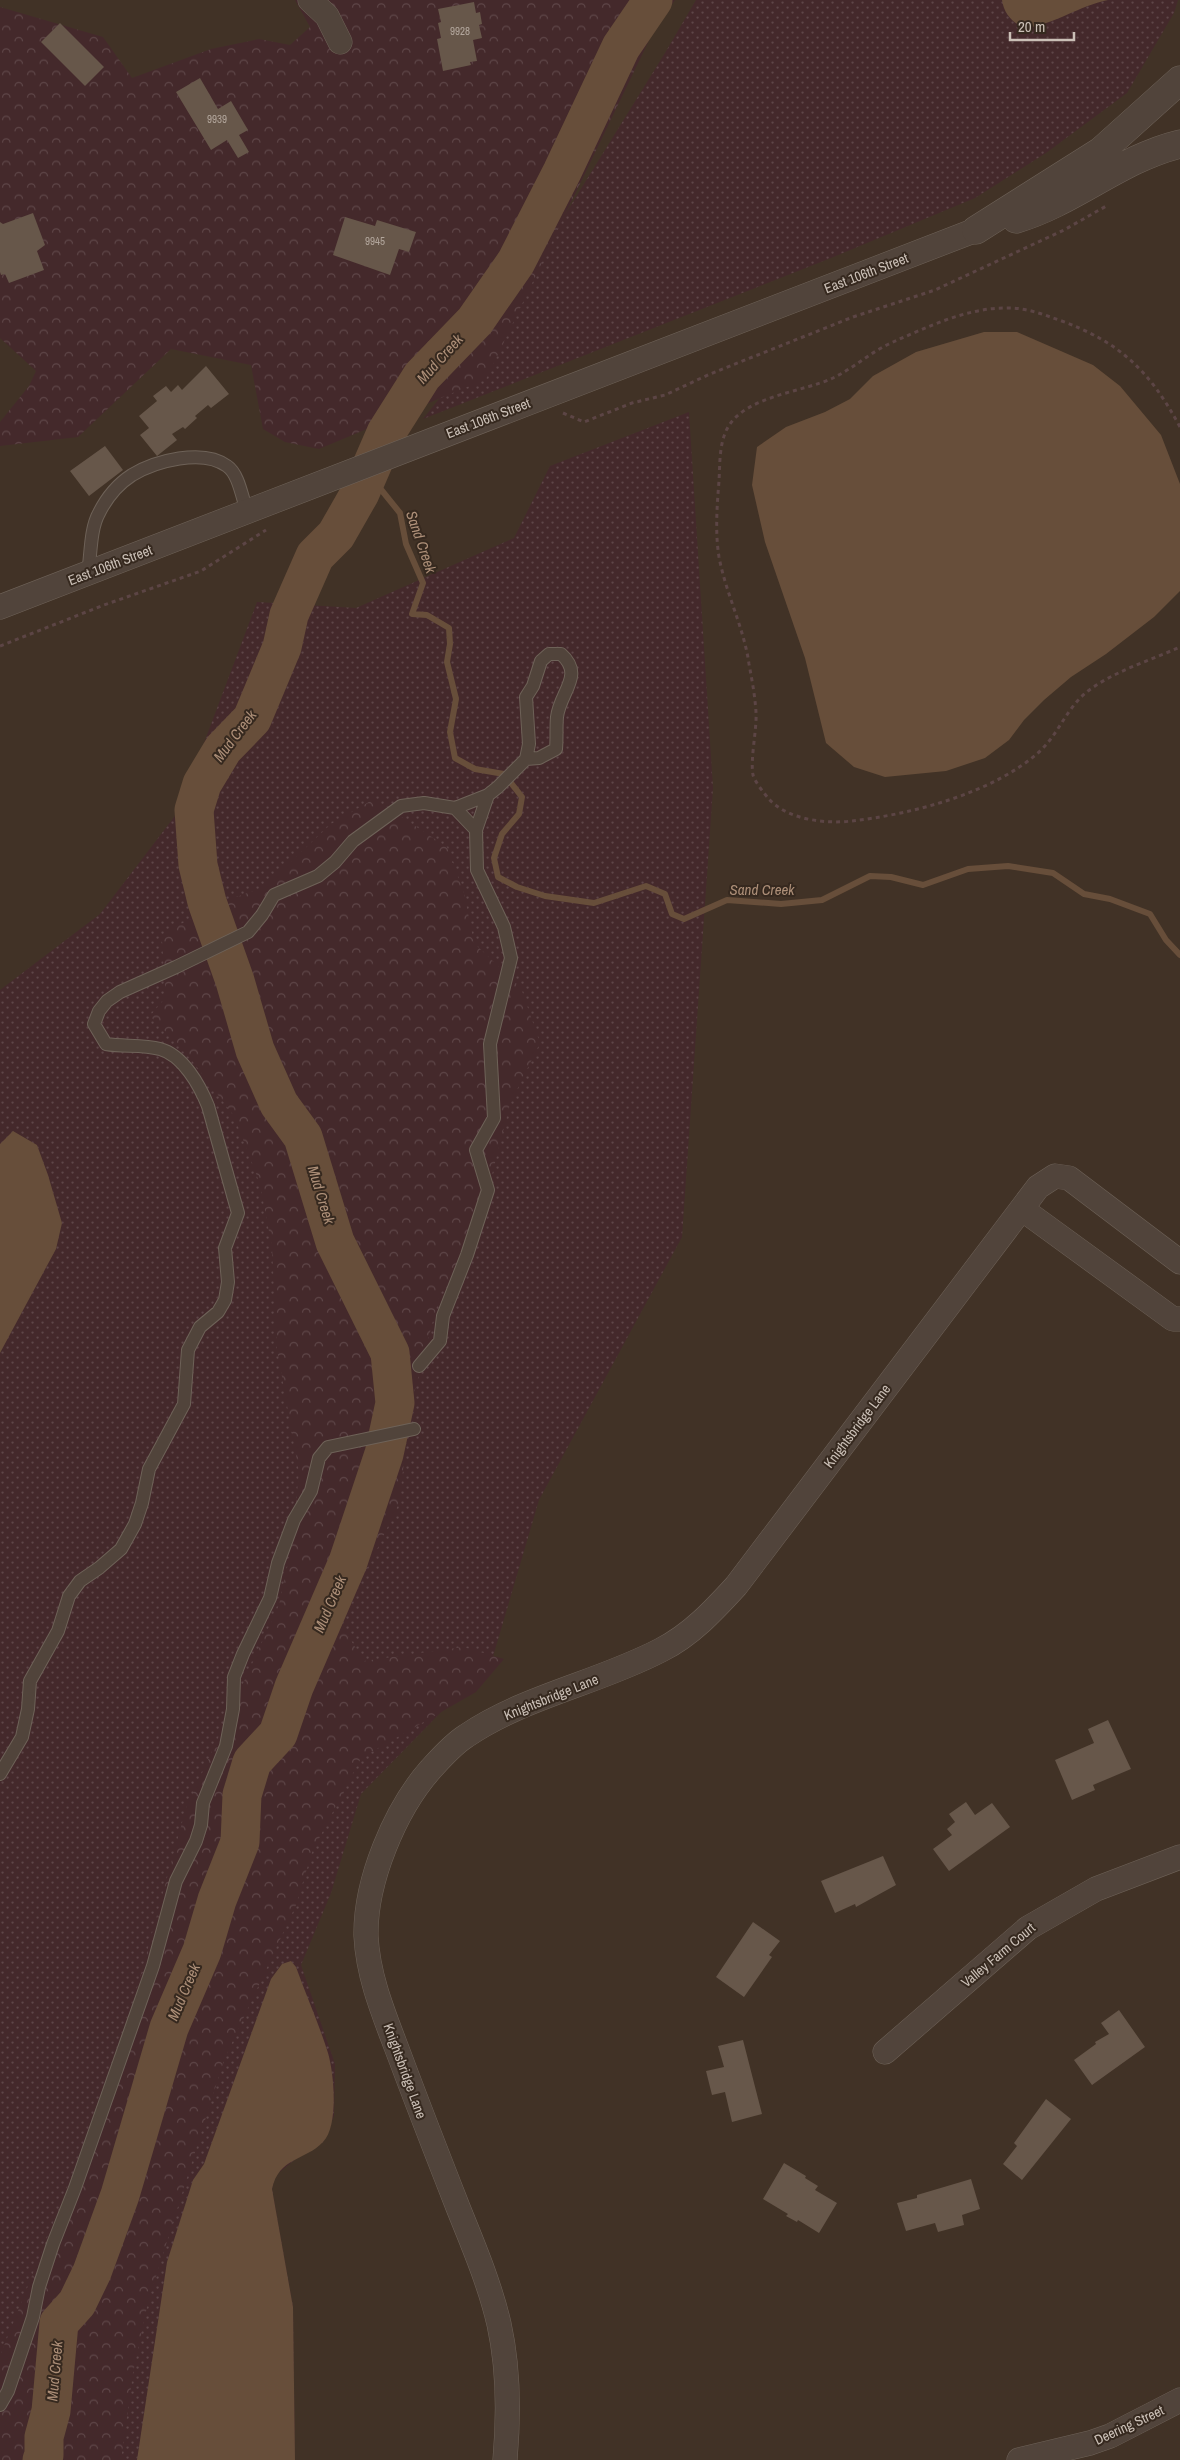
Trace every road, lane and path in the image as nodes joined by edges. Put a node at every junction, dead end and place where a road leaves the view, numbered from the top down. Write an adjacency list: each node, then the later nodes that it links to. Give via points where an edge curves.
1 (310, 0): 2 (street, via 326,16)
2 (340, 42)
3 (1180, 80): 6 (street, East 106th Street, via 1101,152)
4 (1180, 144): 6 (street, East 106th Street, via 1137,160 1074,196 1034,213)
5 (1113, 202): 7 (path, via 1092,216 962,278 854,317 665,395 632,403 584,422)
6 (976, 230): 9 (street, East 106th Street)
7 (560, 412)
8 (1180, 427): 14 (path, via 1142,370 1101,337 1036,312 1006,307 981,311 889,344 835,377 778,396 736,416 727,428 720,451 716,521 719,556 748,658 756,714 753,776 769,800 799,817 849,822 894,814 937,803 992,782 1042,750 1070,708 1094,686)
9 (247, 512): 11 (street, East 106th Street); 11 (lane, via 228,466 193,456 167,461 133,475 118,486 98,514)
10 (268, 529): 13 (path, via 201,571)
11 (88, 573): 12 (street, East 106th Street)
12 (0, 607)
13 (0, 646)
14 (1180, 647)
15 (522, 764): 15 (lane, via 529,744 526,696 541,661 549,654 561,654 570,662 572,672 557,716 556,749); 16 (lane)
16 (488, 795): 17 (lane); 18 (lane)
17 (455, 808): 18 (lane); 24 (lane, via 424,803 402,806 353,841 318,876 274,895 248,932 120,992 99,1011 94,1024 106,1044 161,1049 175,1058 203,1092 238,1212 225,1248 228,1282 225,1300 218,1312 200,1327 188,1350 184,1404 149,1469 135,1524 121,1549 80,1580 69,1596 58,1631 30,1681 22,1738)
18 (476, 830): 22 (lane, via 476,870 504,927 511,958 490,1044 494,1118 476,1150 488,1190 444,1316 440,1341)
19 (1022, 1209): 20 (street, Knightsbridge Lane, via 1038,1187 1055,1176 1070,1178); 21 (street, via 1173,1319); 29 (street, Knightsbridge Lane, via 736,1586 703,1621 664,1649 519,1708 466,1736 428,1772 392,1831 374,1881 367,1917 369,1960 380,2003 499,2323 508,2394)
20 (1180, 1262)
21 (1180, 1319)
22 (419, 1366)
23 (414, 1430): 28 (lane, via 328,1447 319,1458 311,1491 294,1520 278,1564 270,1598 234,1677 233,1709 226,1746 203,1803 196,1841 176,1881 153,1966 53,2244 8,2391)
24 (0, 1774)
25 (1180, 1857): 26 (street, Valley Farm Court, via 1096,1889 1028,1928)
26 (884, 2052)
27 (1180, 2400): 30 (street, Deering Street, via 1110,2436)
28 (0, 2405)
29 (505, 2460)
30 (1019, 2460)

